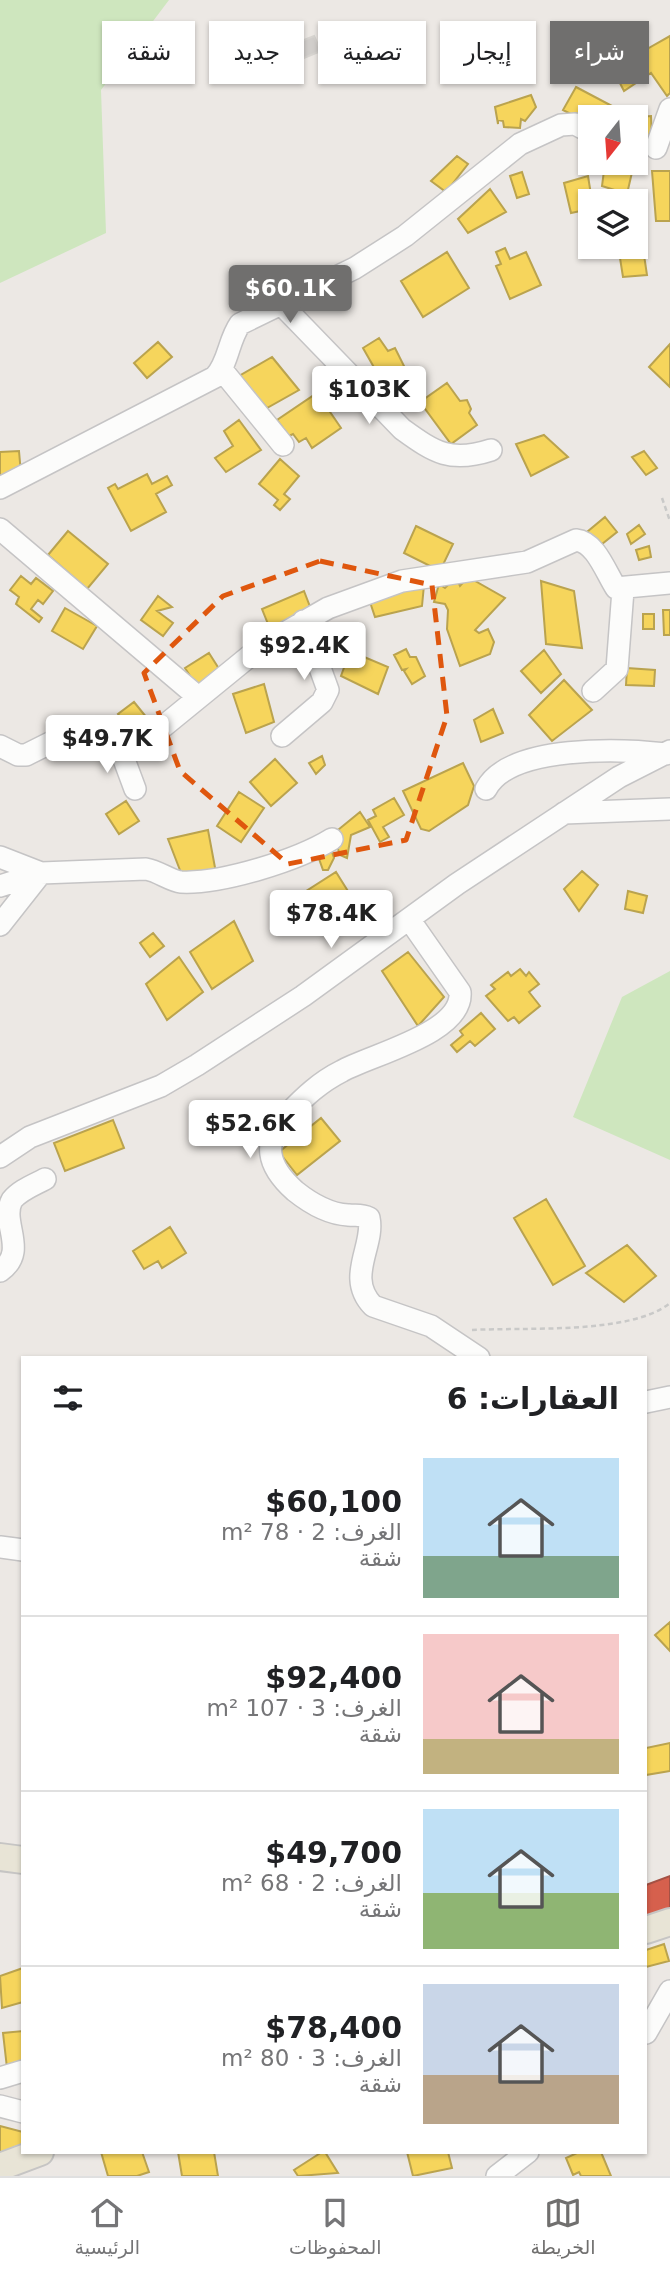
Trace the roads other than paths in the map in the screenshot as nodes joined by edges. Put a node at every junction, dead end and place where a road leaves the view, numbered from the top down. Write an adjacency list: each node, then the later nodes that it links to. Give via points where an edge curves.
1 (670, 109): 3 (street)
2 (578, 126): 4 (street, via 561,125 520,144 405,236)
3 (654, 150)
4 (282, 305): 5 (street, via 240,324); 7 (street, via 402,429 424,445 453,457 468,458)
5 (222, 370): 6 (street); 8 (street)
6 (283, 445)
7 (492, 450)
8 (0, 488)
9 (0, 529): 14 (street)
10 (670, 583): 11 (street)
11 (623, 590): 12 (street, via 616,588 591,547 576,540 527,562 402,581); 13 (street, via 617,669)
12 (303, 621): 14 (street); 15 (street, via 328,690 323,702)
13 (593, 691)
14 (198, 696): 17 (street, via 143,743)
15 (282, 736)
16 (0, 746): 17 (street, via 26,755 74,731)
17 (119, 746): 19 (street)
18 (668, 753): 20 (street, via 619,748 542,757 509,769); 22 (street)
19 (135, 789)
20 (486, 789)
21 (670, 809): 22 (street)
22 (564, 813): 27 (street)
23 (332, 839): 25 (street, via 289,862 179,882 146,869)
24 (0, 857): 25 (street)
25 (41, 873): 26 (street); 28 (street)
26 (0, 886)
27 (409, 919): 29 (street, via 303,996 161,1086 30,1137); 32 (street, via 460,992 458,1007 428,1035 360,1062 312,1089 277,1125 269,1151 274,1165 295,1190 316,1205 369,1218 360,1268 367,1300 379,1310 439,1331)
28 (0, 925)
29 (0, 1157)
30 (45, 1179): 31 (street, via 21,1192 9,1206 13,1254)
31 (0, 1271)
32 (476, 1356)
33 (670, 1397): 34 (street)
34 (647, 1402)
35 (0, 1547): 36 (street)
36 (21, 1550)
37 (0, 1857): 38 (main road)
38 (21, 1860)
39 (670, 1922): 40 (main road)
40 (647, 1930)
41 (663, 1999): 42 (street)
42 (647, 2031)
43 (21, 2072): 44 (street)
44 (0, 2078)
45 (0, 2106): 46 (street)
46 (21, 2111)
47 (35, 2154): 49 (main road)
48 (525, 2154): 50 (street)
49 (0, 2167)
50 (497, 2176)

